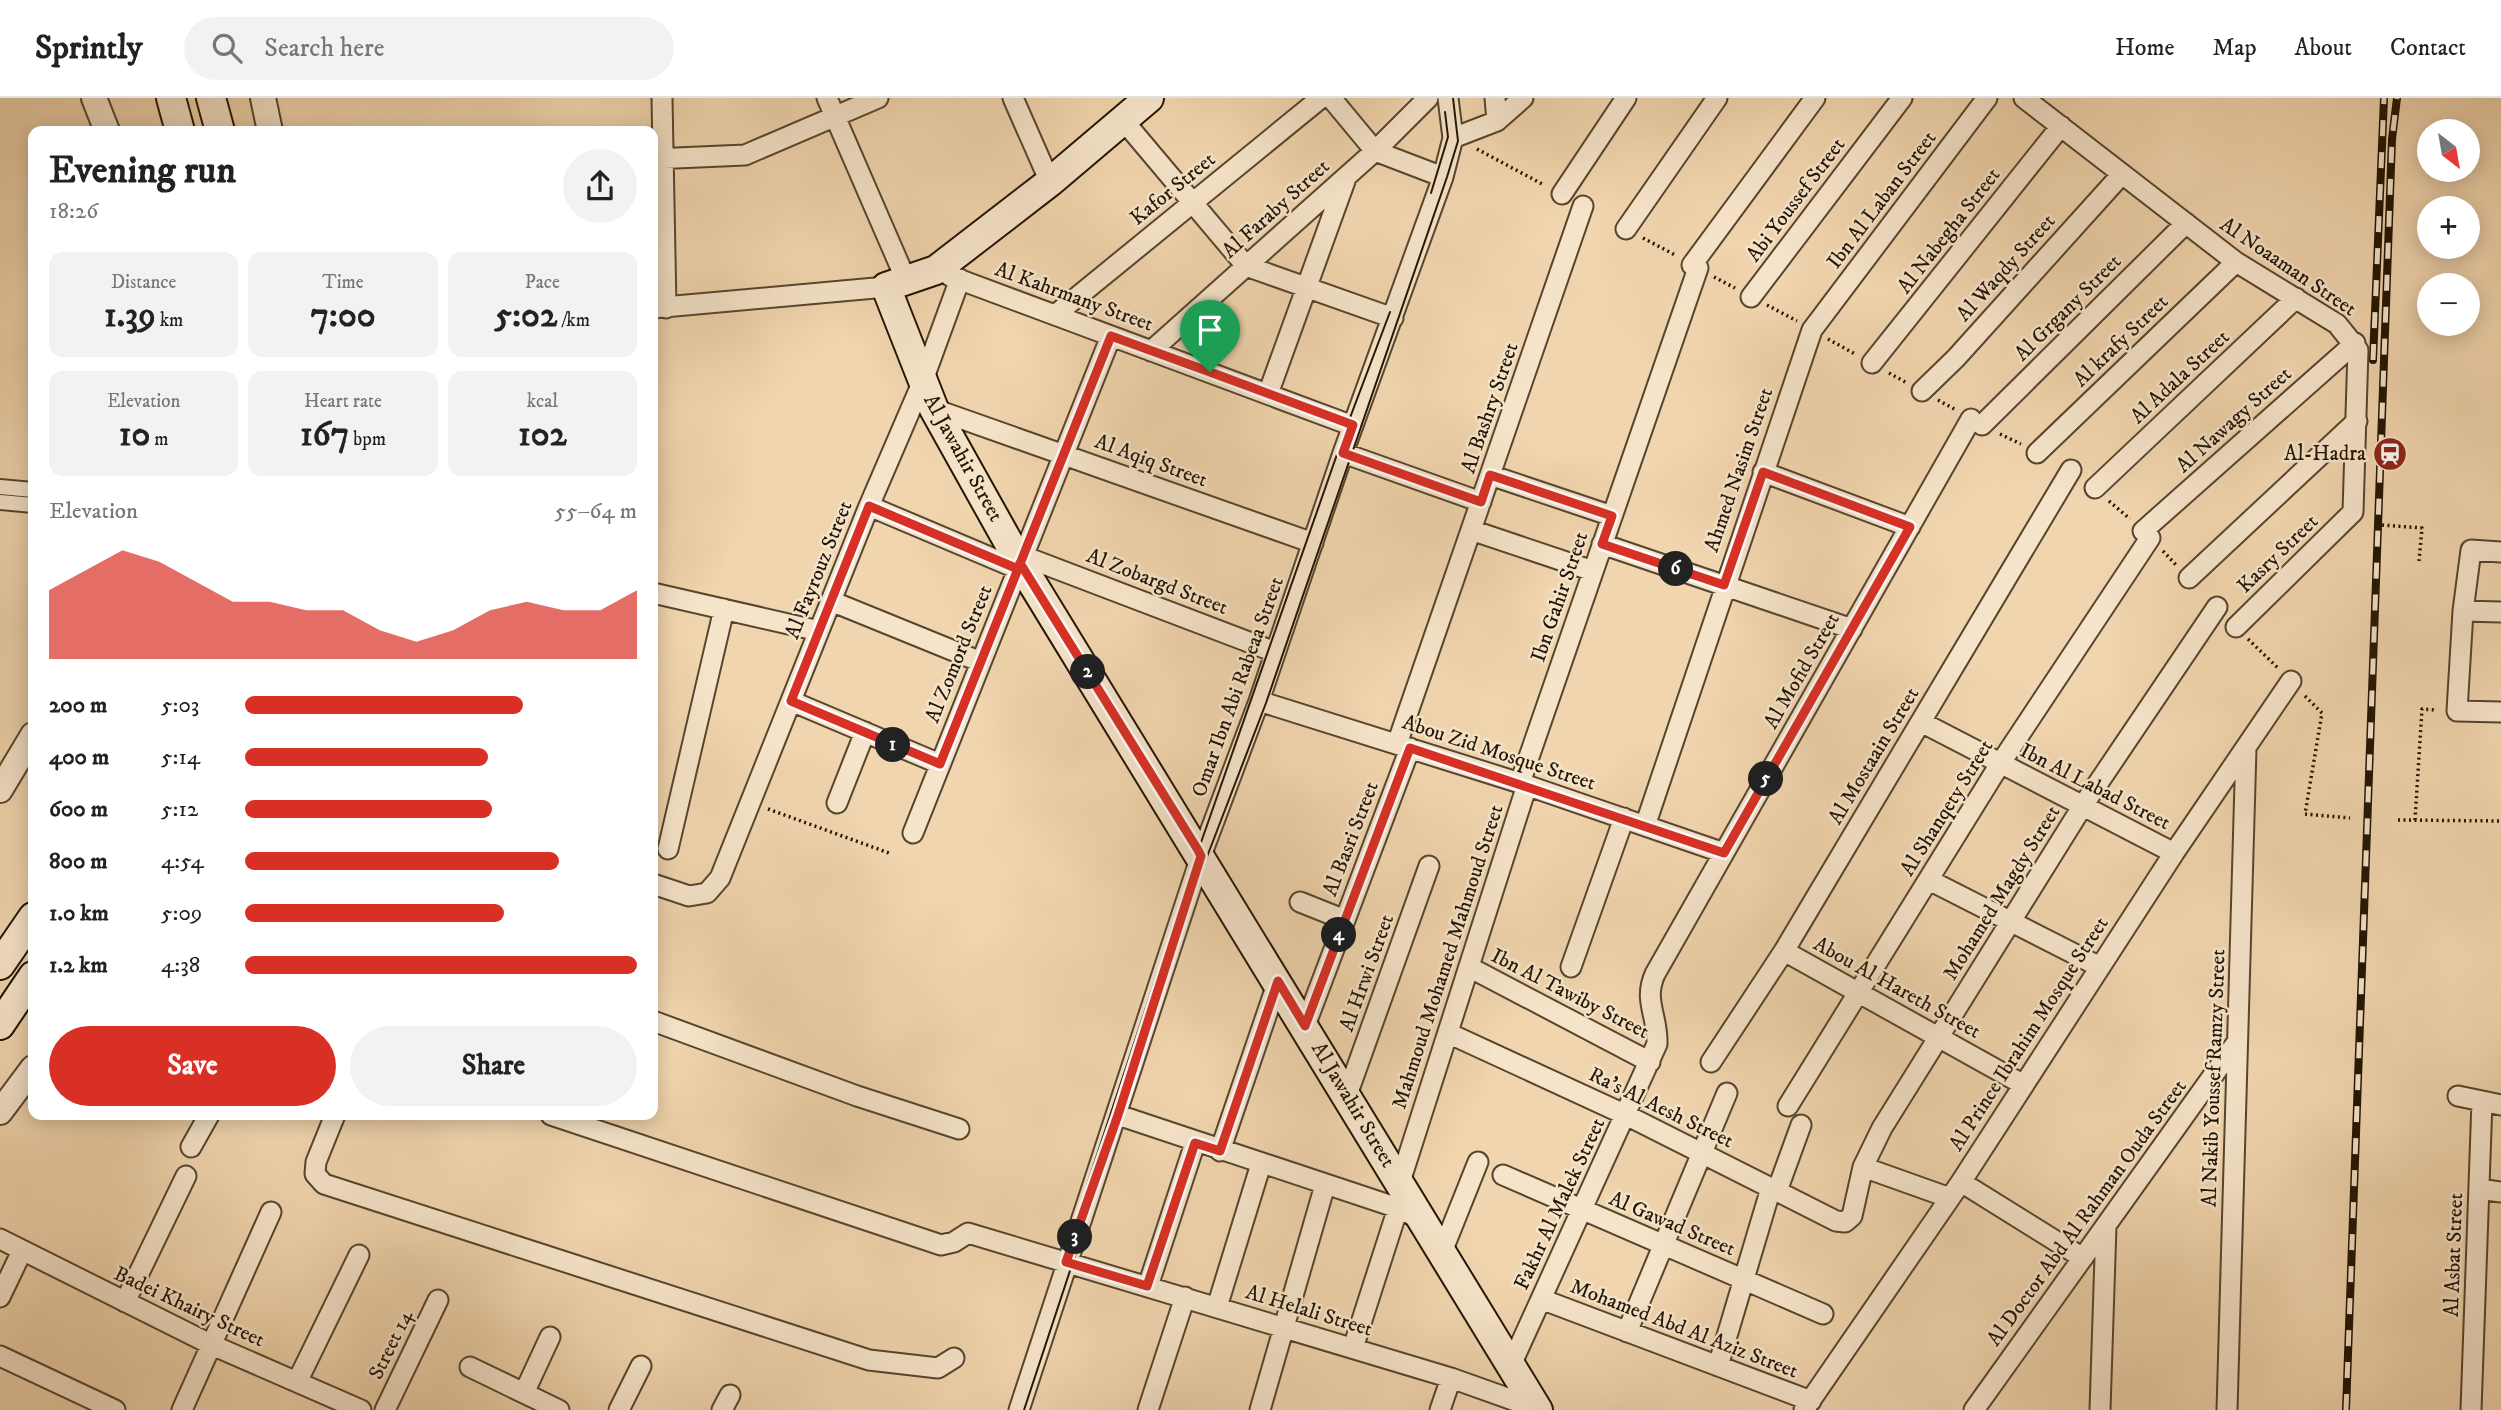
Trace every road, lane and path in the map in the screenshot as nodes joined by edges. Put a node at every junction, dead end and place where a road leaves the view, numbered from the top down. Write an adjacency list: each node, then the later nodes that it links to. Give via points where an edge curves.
1 (94, 98): 25 (street)
2 (171, 98): 26 (main road)
3 (211, 98): 27 (main road)
4 (264, 98): 28 (street)
5 (662, 98): 32 (street)
6 (827, 98): 22 (street)
7 (878, 98): 22 (street)
8 (1013, 98): 36 (street)
9 (1149, 98): 23 (main road)
10 (1321, 98): 38 (street, Kafor Street)
11 (1331, 98): 31 (street)
12 (1428, 98): 31 (street, Al Faraby Street)
13 (1448, 98): 30 (street, Omar Ibn Abi Rabeaa Street)
14 (1494, 98): 24 (street)
15 (1523, 98): 24 (street)
16 (1626, 98): 37 (street)
17 (1717, 98): 41 (street)
18 (1815, 98): 78 (street, Ibn Gahir Street, via 1695,266)
19 (1902, 98): 47 (street, Abi Youssef Street)
20 (1987, 98): 52 (street, Ibn Al Laban Street)
21 (2025, 98): 29 (street, Al Noaaman Street)
22 (835, 117): 32 (street, via 745,155); 45 (street)
23 (1124, 120): 36 (main road); 38 (street)
24 (1497, 121): 30 (street)
25 (105, 126)
26 (179, 126)
27 (219, 126)
28 (269, 126)
29 (2061, 126): 33 (street, Al Noaaman Street); 56 (street, Al Nabegha Street)
30 (1453, 138): 35 (street, Omar Ibn Abi Rabeaa Street)
31 (1374, 151): 34 (street, Al Faraby Street); 35 (street)
32 (658, 158): 49 (street)
33 (2122, 174): 40 (street, Al Noaaman Street); 58 (street, Al Waqdy Street)
34 (1346, 177): 43 (street, Al Faraby Street); 46 (street)
35 (1443, 177): 51 (street, Omar Ibn Abi Rabeaa Street)
36 (1050, 182): 44 (main road)
37 (1562, 194)
38 (1192, 202): 43 (street); 50 (street, Kafor Street)
39 (1583, 206): 69 (street, Al Bashry Street)
40 (2186, 223): 42 (street, Al Noaaman Street); 62 (street, Al Grgany Street)
41 (1626, 229)
42 (2236, 262): 48 (street, Al Noaaman Street); 65 (street, Al krafy Street)
43 (1246, 266): 46 (street); 55 (street, Al Faraby Street)
44 (948, 275): 45 (main road); 50 (street, Al Kahrmany Street); 57 (street, Al Fayrouz Street)
45 (896, 283): 49 (street); 57 (main road, Al Jawahir Street)
46 (1306, 288): 51 (street); 59 (street)
47 (1751, 297)
48 (2296, 298): 54 (street, Al Noaaman Street, via 2337,324); 71 (street, Al Adala Street)
49 (659, 308)
50 (1055, 315): 53 (street, Al Kahrmany Street)
51 (1393, 318): 63 (street, Omar Ibn Abi Rabeaa Street)
52 (1812, 330): 68 (street, Ahmed Nasim Street)
53 (1111, 336): 55 (street, Al Kahrmany Street); 66 (street, Al Zomord Street)
54 (2355, 343): 61 (street, Al Noaaman Street); 82 (street, Al Nawagy Street)
55 (1151, 351): 59 (street, Al Kahrmany Street)
56 (1872, 363)
57 (922, 383): 60 (main road, Al Jawahir Street); 76 (street, Al Fayrouz Street)
58 (1922, 391)
59 (1268, 394): 63 (street, Al Kahrmany Street)
60 (934, 409): 66 (street, Al Aqiq Street); 87 (main road, Al Jawahir Street)
61 (2357, 421): 77 (street, Al Noaaman Street); 89 (street)
62 (1977, 422): 80 (street, Al Mofid Street)
63 (1353, 425): 64 (street, Omar Ibn Abi Rabeaa Street)
64 (1343, 453): 74 (street); 83 (street, Omar Ibn Abi Rabeaa Street)
65 (2037, 453)
66 (1064, 454): 83 (street, Al Aqiq Street); 87 (street, Al Zomord Street)
67 (2071, 470): 108 (street, Al Mostaain Street)
68 (1763, 472): 80 (street); 90 (street, Ahmed Nasim Street)
69 (1490, 475): 74 (street, Al Bashry Street); 78 (street)
70 (0, 487): 72 (street)
71 (2095, 488)
72 (28, 490)
73 (0, 502): 75 (street)
74 (1481, 502): 81 (street, Al Bashry Street)
75 (28, 505)
76 (869, 506): 87 (street, Al Zobargd Street); 92 (street, Al Fayrouz Street)
77 (2352, 515): 97 (street, Kasry Street)
78 (1612, 516): 84 (street, Ibn Gahir Street)
79 (2382, 525): 86 (path, via 2422,528)
80 (1910, 527): 98 (street, Al Mofid Street)
81 (1471, 530): 88 (street); 111 (street, Al Bashry Street)
82 (2147, 535): 114 (street, Al Shanqety Street)
83 (1313, 543): 100 (street, Omar Ibn Abi Rabeaa Street)
84 (1602, 544): 88 (street, Ibn Gahir Street); 90 (street)
85 (2501, 552): 95 (street, via 2471,550)
86 (2419, 561)
87 (1020, 563): 100 (street, Al Zobargd Street); 101 (street, Al Zomord Street); 131 (main road, Al Jawahir Street)
88 (1593, 571): 115 (street, Ibn Gahir Street)
89 (2189, 578)
90 (1724, 585): 98 (street); 125 (street, Ahmed Nasim Street)
91 (658, 594): 94 (street)
92 (831, 601): 99 (street, Al Fayrouz Street); 101 (street)
93 (2217, 607): 119 (street, Mohamed Magdy Street)
94 (724, 609): 99 (street); 127 (street)
95 (2463, 611): 96 (street); 105 (street)
96 (2501, 612)
97 (2236, 627)
98 (1852, 629): 130 (street, Al Mofid Street)
99 (819, 631): 103 (street, Al Fayrouz Street)
100 (1275, 652): 104 (street, Omar Ibn Abi Rabeaa Street)
101 (981, 662): 113 (street, Al Zomord Street)
102 (2291, 681): 112 (street, Al Prince Ibrahim Mosque Street)
103 (791, 701): 109 (street); 117 (street, Al Fayrouz Street)
104 (1259, 701): 111 (street, Abou Zid Mosque Street); 131 (street, Omar Ibn Abi Rabeaa Street)
105 (2457, 711): 106 (street); 123 (path, via 2422,709)
106 (2501, 712)
107 (2322, 713): 121 (path, via 2305,814)
108 (1921, 722): 114 (street, Ibn Al Labad Street); 139 (street, Al Mostaain Street)
109 (864, 733): 113 (street); 118 (street)
110 (28, 743): 116 (street)
111 (1404, 746): 115 (street, Abou Zid Mosque Street); 136 (street, Al Basri Street)
112 (2246, 747): 128 (street, Al Prince Ibrahim Mosque Street); 152 (street, Al Nakib Youssef Ramzy Street)
113 (940, 764): 126 (street, Al Zomord Street)
114 (2000, 764): 119 (street, Ibn Al Labad Street); 133 (street, Al Shanqety Street)
115 (1523, 784): 120 (street, Abou Zid Mosque Street); 141 (street, Mahmoud Mohamed Mahmoud Street)
116 (0, 790)
117 (750, 803): 129 (path); 134 (street, Al Fayrouz Street, via 720,878 707,893 689,896)
118 (836, 803)
119 (2082, 807): 128 (street, Ibn Al Labad Street); 137 (street, Mohamed Magdy Street)
120 (1623, 818): 125 (street, Abou Zid Mosque Street); 142 (street)
121 (2350, 818)
122 (2398, 820): 123 (path)
123 (2415, 820): 124 (path)
124 (2501, 821)
125 (1645, 825): 130 (street, Abou Zid Mosque Street)
126 (913, 833)
127 (668, 849)
128 (2174, 852): 143 (street, Al Prince Ibrahim Mosque Street)
129 (889, 853)
130 (1724, 853): 153 (street, Al Mofid Street, via 1648,991 1658,1026)
131 (1201, 856): 144 (main road, Al Jawahir Street); 163 (street, Omar Ibn Abi Rabeaa Street)
132 (1429, 866): 158 (street, Al Hrwi Street)
133 (1929, 880): 137 (street); 146 (street, Al Shanqety Street)
134 (658, 886)
135 (1300, 902): 136 (street)
136 (1345, 920): 149 (street, Al Basri Street)
137 (2011, 922): 143 (street); 151 (street, Mohamed Magdy Street)
138 (28, 924): 140 (main road)
139 (1784, 951): 146 (street, Abou Al Hareth Street); 154 (street, Al Mostaain Street)
140 (0, 965)
141 (1469, 967): 150 (street, Mahmoud Mohamed Mahmoud Street); 153 (street, Ibn Al Tawiby Street)
142 (1572, 967)
143 (2099, 967): 156 (street, Al Prince Ibrahim Mosque Street)
144 (1278, 981): 149 (main road, Al Jawahir Street); 172 (street)
145 (28, 983): 148 (main road)
146 (1859, 993): 151 (street, Abou Al Hareth Street); 161 (street, Al Shanqety Street)
147 (658, 1023): 169 (street)
148 (0, 1025)
149 (1305, 1026): 158 (main road, Al Jawahir Street)
150 (1448, 1033): 164 (street, Ra's Al Aesh Street); 184 (street, Mahmoud Mohamed Mahmoud Street)
151 (1939, 1037): 156 (street, Abou Al Hareth Street); 176 (street, Mohamed Magdy Street)
152 (2237, 1042): 188 (street, Al Doctor Abd Al Rahman Ouda Street); 233 (street, Al Nakib Youssef Ramzy Street)
153 (1650, 1062): 164 (street, Fakhr Al Malek Street)
154 (1711, 1062)
155 (28, 1075): 162 (street)
156 (2024, 1084): 182 (street, Al Prince Ibrahim Mosque Street)
157 (1727, 1093): 173 (street)
158 (1347, 1095): 184 (main road, Al Jawahir Street)
159 (2458, 1096): 160 (street)
160 (2492, 1103): 180 (street, Al Asbat Street)
161 (1788, 1106)
162 (0, 1112)
163 (1118, 1115): 170 (street); 195 (street, Omar Ibn Abi Rabeaa Street)
164 (1626, 1115): 173 (street, Ra's Al Aesh Street); 185 (street, Fakhr Al Malek Street)
165 (206, 1120): 171 (street)
166 (333, 1120): 211 (street, via 316,1162 315,1174 324,1184 869,1360 938,1368)
167 (566, 1120): 195 (street, Al Helali Street, via 941,1245 968,1233)
168 (1801, 1125): 181 (street)
169 (959, 1129)
170 (1195, 1143): 172 (street); 197 (street)
171 (191, 1147)
172 (1220, 1151): 175 (street)
173 (1701, 1153): 181 (street, Ra's Al Aesh Street); 190 (street)
174 (1478, 1162): 192 (street)
175 (1261, 1164): 179 (street); 203 (street)
176 (1863, 1167): 182 (street); 187 (street, Mohamed Magdy Street)
177 (1503, 1175): 185 (street, Al Gawad Street)
178 (186, 1176): 202 (street)
179 (1325, 1185): 184 (street); 205 (street)
180 (2479, 1189): 183 (street); 234 (street, Al Asbat Street)
181 (1774, 1190): 187 (street, Ra's Al Aesh Street, via 1836,1221 1845,1222); 196 (street)
182 (1955, 1190): 194 (street); 219 (street, Al Prince Ibrahim Mosque Street)
183 (2501, 1192)
184 (1407, 1204): 192 (main road, Al Jawahir Street); 209 (street, Mahmoud Mohamed Mahmoud Street)
185 (1582, 1209): 190 (street, Al Gawad Street); 200 (street, Fakhr Al Malek Street)
186 (271, 1212): 208 (street)
187 (1852, 1216)
188 (2106, 1225): 194 (street, Al Doctor Abd Al Rahman Ouda Street); 232 (street)
189 (0, 1239): 191 (street, Badei Khairy Street)
190 (1663, 1244): 196 (street, Al Gawad Street); 206 (street)
191 (22, 1251): 198 (street); 202 (street, Badei Khairy Street)
192 (1442, 1252): 212 (main road, Al Jawahir Street)
193 (359, 1255): 217 (street)
194 (2083, 1258): 231 (street, Al Doctor Abd Al Rahman Ouda Street)
195 (1063, 1261): 197 (street, Al Helali Street); 226 (street, Omar Ibn Abi Rabeaa Street)
196 (1743, 1279): 204 (street, Al Gawad Street); 214 (street)
197 (1147, 1286): 199 (street, Al Helali Street)
198 (0, 1297)
199 (1185, 1297): 203 (street, Al Helali Street); 227 (street)
200 (1541, 1299): 206 (street, Mohamed Abd Al Aziz Street); 212 (street, Fakhr Al Malek Street)
201 (438, 1300): 223 (street, Street 14)
202 (125, 1302): 208 (street, Badei Khairy Street)
203 (1217, 1307): 205 (street, Al Helali Street)
204 (1823, 1314)
205 (1284, 1327): 209 (street, Al Helali Street); 228 (street)
206 (1626, 1332): 214 (street, Mohamed Abd Al Aziz Street)
207 (550, 1337): 218 (street)
208 (212, 1345): 217 (street, Badei Khairy Street); 221 (street)
209 (1353, 1348): 216 (street, Al Helali Street)
210 (0, 1356): 220 (street)
211 (954, 1358)
212 (1511, 1365): 230 (main road, Al Jawahir Street)
213 (641, 1366): 225 (street)
214 (1718, 1366): 219 (street, Mohamed Abd Al Aziz Street)
215 (470, 1367): 218 (street)
216 (1451, 1378): 229 (street); 230 (street, Al Helali Street)
217 (298, 1382): 222 (street, Badei Khairy Street)
218 (524, 1393): 224 (street)
219 (1807, 1405)
220 (116, 1410)
221 (182, 1410)
222 (361, 1410)
223 (384, 1410)
224 (559, 1410)
225 (618, 1410)
226 (1019, 1410)
227 (1148, 1410)
228 (1260, 1410)
229 (1440, 1410)
230 (1539, 1410)
231 (1974, 1410)
232 (2100, 1410)
233 (2227, 1410)
234 (2471, 1410)

